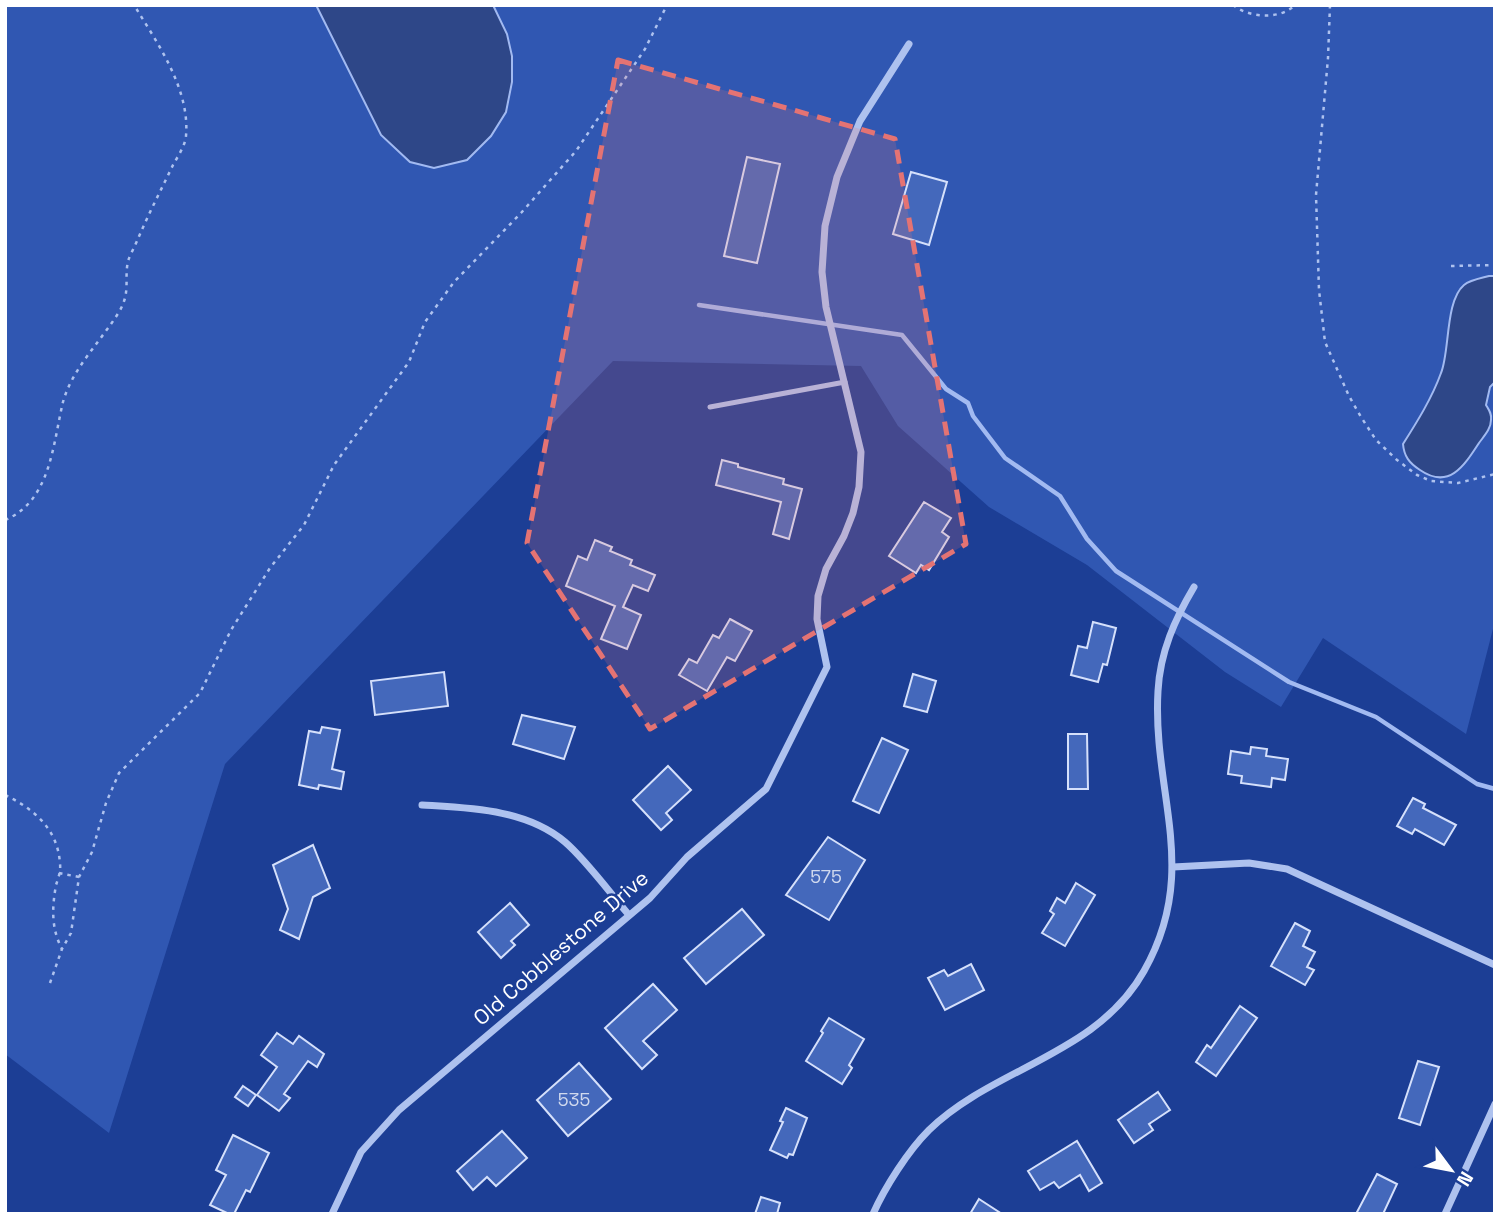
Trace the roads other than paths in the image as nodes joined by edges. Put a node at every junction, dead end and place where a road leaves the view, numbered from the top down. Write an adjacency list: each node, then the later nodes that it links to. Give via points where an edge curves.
1 (909, 44): 2 (street, via 860,121 837,177 825,226 822,272)
2 (845, 382): 3 (lane); 7 (street, Old Cobblestone Drive, via 861,452 859,487 853,513 818,596 817,620 827,667 766,789)
3 (710, 407)
4 (1194, 587): 6 (street, via 1168,638 1158,690)
5 (422, 805): 7 (street, via 481,809 544,828 566,842)
6 (1173, 867): 8 (street, via 1249,863 1286,869); 11 (street, via 1159,941 1121,1003 1080,1038 971,1099 929,1130)
7 (629, 915): 10 (street, Old Cobblestone Drive, via 399,1110 361,1152)
8 (1495, 965)
9 (1495, 1104): 12 (street)
10 (332, 1214)
11 (873, 1214)
12 (1445, 1214)

